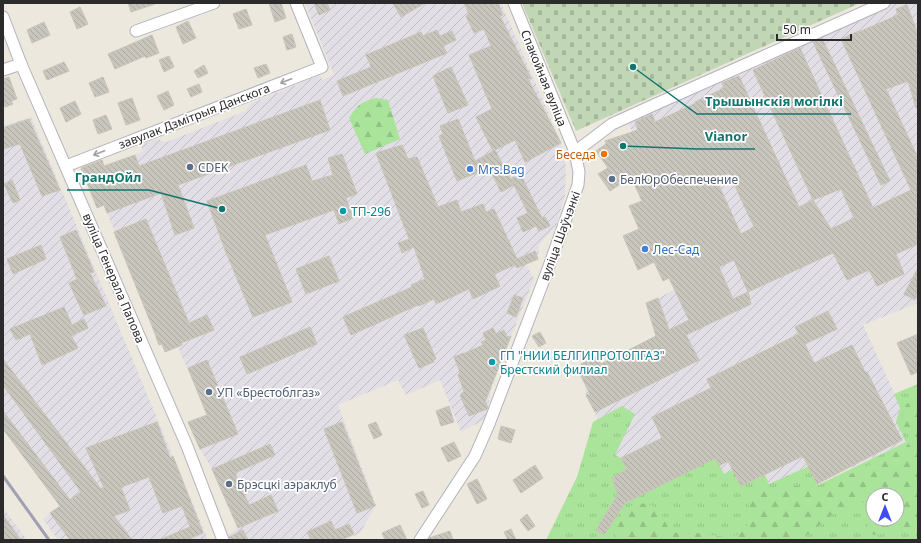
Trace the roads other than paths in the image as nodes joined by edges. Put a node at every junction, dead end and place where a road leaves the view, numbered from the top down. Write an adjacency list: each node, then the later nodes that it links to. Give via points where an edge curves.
1 (214, 3): 6 (street)
2 (296, 3): 10 (street, завулак Дзмітрыя Данскога, one-way to 10, via 322,67)
3 (514, 3): 9 (street, Спакойная вуліца)
4 (884, 3): 9 (street, via 612,124)
5 (3, 17): 7 (street, вуліца Генерала Папова)
6 (136, 30)
7 (21, 64): 8 (street); 10 (street, вуліца Генерала Папова)
8 (3, 70)
9 (575, 152): 12 (street, вуліца Шаўчэнкі, via 579,172 574,199 489,424 475,456)
10 (66, 166): 11 (street, вуліца Генерала Папова, via 187,446)
11 (223, 540)
12 (420, 540)

